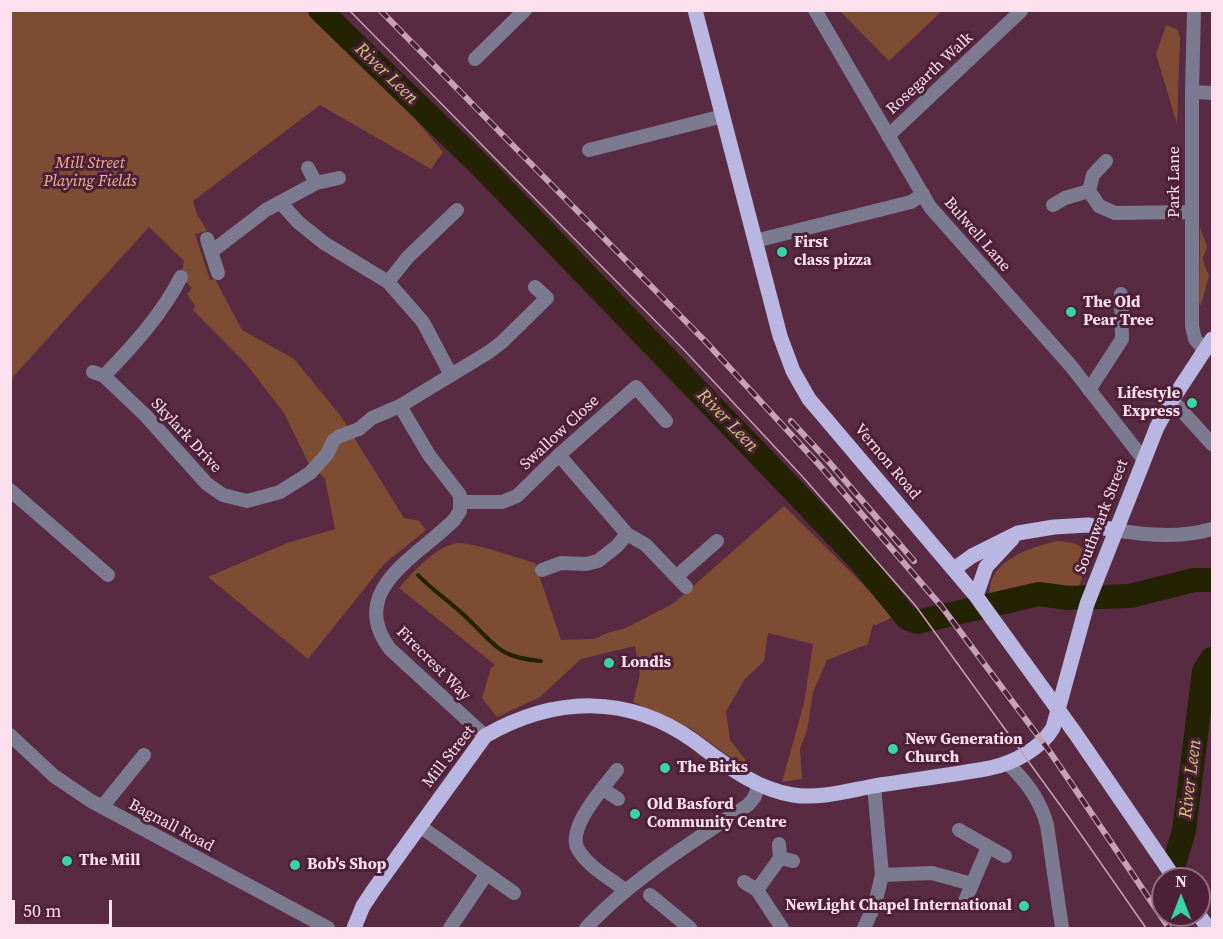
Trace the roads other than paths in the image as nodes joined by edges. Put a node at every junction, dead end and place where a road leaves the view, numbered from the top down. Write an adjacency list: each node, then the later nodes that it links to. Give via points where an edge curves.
1 (525, 10): 7 (street)
2 (695, 10): 11 (main road, Vernon Road)
3 (815, 10): 12 (street, Bulwell Lane)
4 (1194, 10): 9 (street, Park Lane)
5 (1021, 11): 12 (street, Rosegarth Walk)
6 (476, 38): 7 (street)
7 (486, 48): 8 (street)
8 (475, 59)
9 (1192, 92): 10 (street); 23 (street, Park Lane)
10 (1212, 93)
11 (723, 116): 13 (street); 24 (main road, Vernon Road)
12 (888, 136): 19 (street, Bulwell Lane)
13 (589, 150)
14 (1106, 161): 18 (street, via 1093,175)
15 (308, 168): 17 (street)
16 (339, 178): 17 (street)
17 (316, 183): 20 (street)
18 (1089, 191): 21 (street); 23 (street, via 1099,206 1115,213)
19 (923, 194): 24 (street, via 911,202); 32 (street, Bulwell Lane, via 930,207)
20 (280, 202): 25 (street, via 209,245); 27 (street, via 324,243)
21 (1053, 205)
22 (457, 210): 27 (street)
23 (1192, 212): 30 (street, Park Lane, via 1192,326 1196,339)
24 (755, 242): 46 (main road, Vernon Road, via 780,336 809,399)
25 (218, 273)
26 (181, 277): 34 (street, Skylark Drive, via 148,327 98,374 146,416 207,484 223,495 247,501 280,492 310,473 337,438)
27 (388, 282): 31 (street, via 423,322)
28 (535, 287): 31 (street, Skylark Drive, via 547,298 536,310 502,342)
29 (1121, 294): 32 (street, via 1122,339)
30 (1209, 345): 33 (main road, Southwark Street)
31 (451, 375): 34 (street, Skylark Drive)
32 (1089, 390): 38 (street, Bulwell Lane)
33 (1172, 400): 36 (street); 38 (main road, Southwark Street)
34 (400, 406): 40 (street, via 429,455 456,488)
35 (666, 421): 37 (street, Swallow Close, via 636,387)
36 (1212, 444)
37 (559, 455): 40 (street, Swallow Close, via 517,496 502,502); 44 (street)
38 (1144, 460): 42 (main road, Southwark Street)
39 (10, 490): 48 (street)
40 (461, 502): 52 (street, Firecrest Way, via 454,520 386,582 378,601 377,621 390,649)
41 (1212, 529): 42 (street, via 1178,535)
42 (1116, 530): 43 (main road, via 1088,525); 50 (main road, Southwark Street, via 1090,598)
43 (1018, 533): 46 (main road); 49 (main road, via 986,567)
44 (627, 534): 45 (street, via 646,545 682,582); 47 (street, via 598,561 561,563)
45 (717, 541)
46 (954, 568): 49 (main road, Vernon Road)
47 (542, 570)
48 (108, 575)
49 (976, 596): 50 (main road, Vernon Road)
50 (1058, 709): 54 (main road, Southwark Street, via 1047,737); 66 (main road, Vernon Road)
51 (10, 735): 60 (street, Bagnall Road, via 54,776)
52 (485, 736): 56 (main road, Mill Street, via 502,726 551,710 585,705 625,709 665,723); 61 (main road, Mill Street)
53 (144, 755): 60 (street)
54 (1008, 764): 57 (main road, Mill Street); 83 (street, via 1027,783 1043,811)
55 (617, 770): 58 (street)
56 (759, 786): 57 (main road, Mill Street, via 808,795); 72 (street, via 748,805)
57 (874, 786): 68 (street)
58 (603, 789): 59 (street); 72 (street, via 579,823 575,835 577,849)
59 (618, 799)
60 (102, 807): 76 (street, Bagnall Road)
61 (421, 827): 67 (street); 77 (main road, Mill Street, via 363,906)
62 (960, 830): 64 (street)
63 (779, 844): 71 (street, via 786,860)
64 (988, 847): 65 (street); 70 (street)
65 (1005, 856)
66 (1166, 867)
67 (486, 874): 73 (street); 78 (street)
68 (882, 874): 70 (street, via 932,873); 82 (street)
69 (744, 882): 71 (street)
70 (972, 884): 75 (street)
71 (757, 890): 81 (street)
72 (626, 891): 79 (street)
73 (514, 893)
74 (650, 895): 80 (street, via 657,912)
75 (965, 901)
76 (328, 928)
77 (354, 928)
78 (450, 928)
79 (586, 928)
80 (690, 928)
81 (782, 928)
82 (864, 928)
83 (1062, 928)

